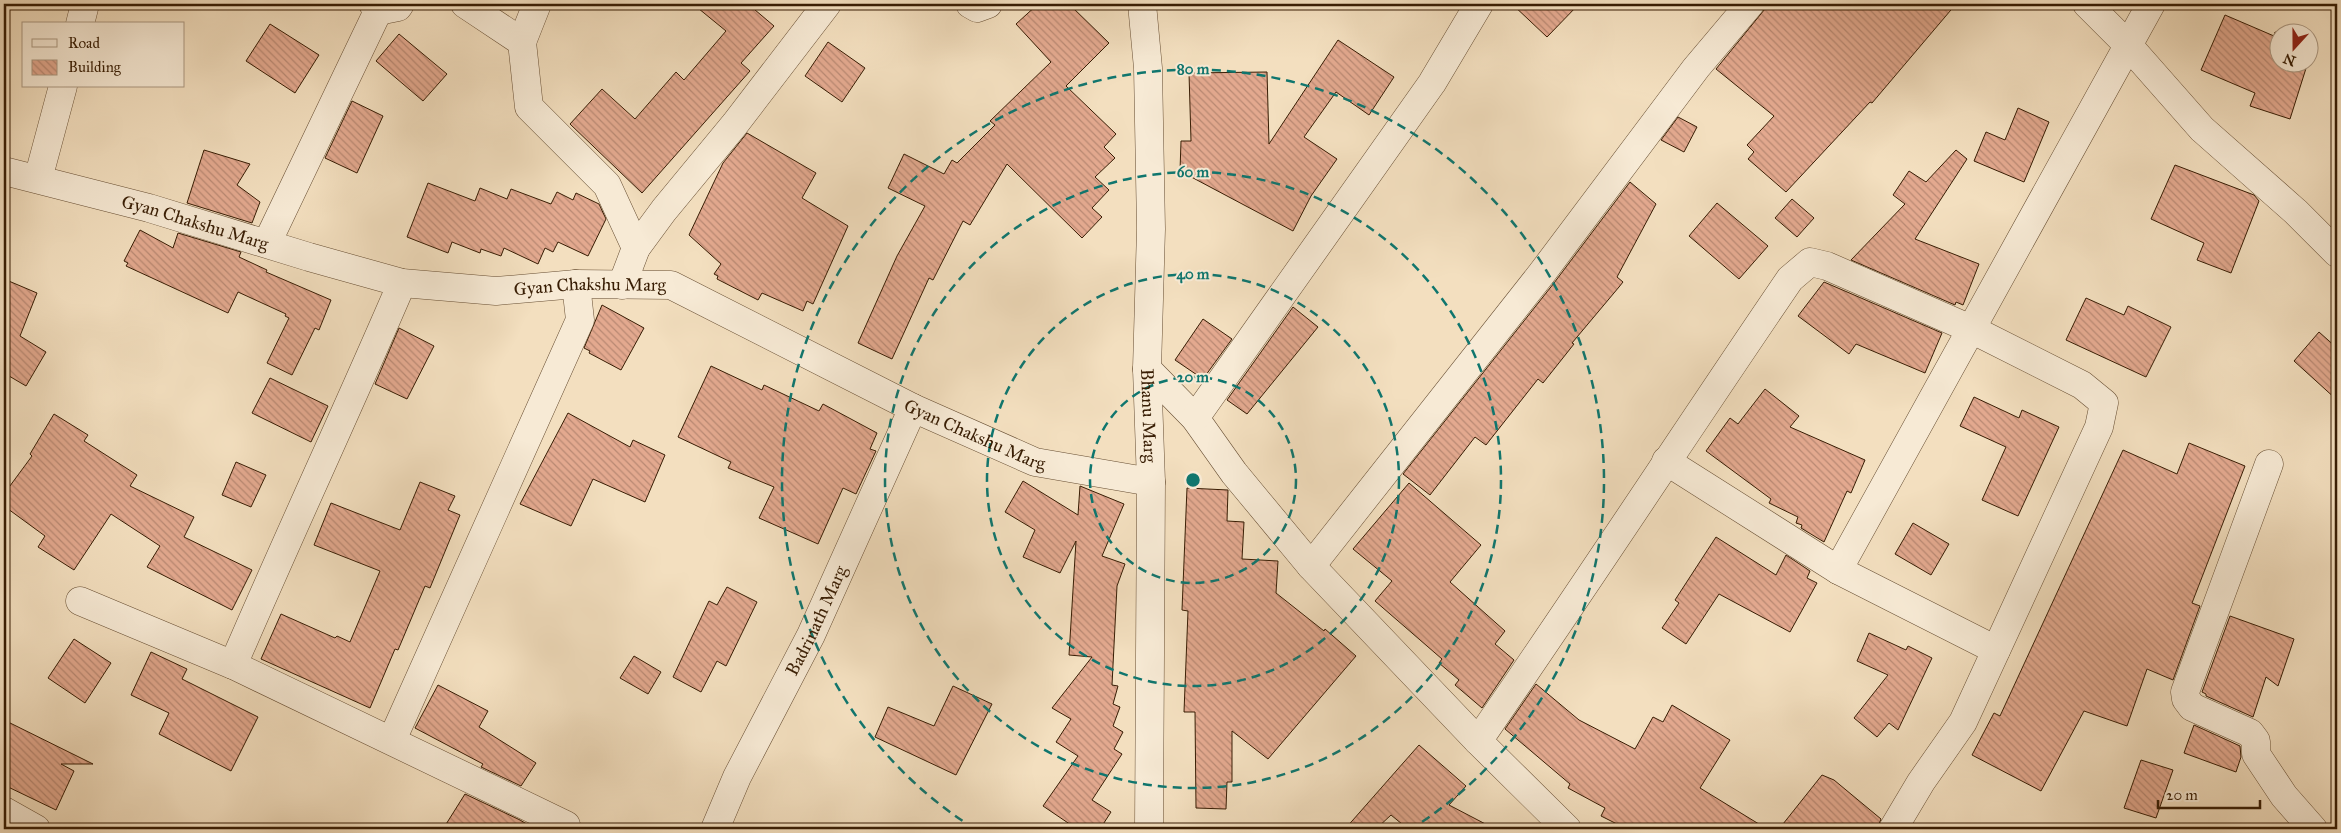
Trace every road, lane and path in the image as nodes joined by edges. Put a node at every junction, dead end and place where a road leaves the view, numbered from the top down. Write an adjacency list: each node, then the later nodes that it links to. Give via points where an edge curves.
1 (85, 4): 13 (street)
2 (466, 4): 14 (street)
3 (538, 4): 14 (street)
4 (827, 4): 20 (street)
5 (970, 4): 6 (street, via 976,8)
6 (988, 4)
7 (1142, 4): 26 (street, Bhanu Marg, via 1148,68 1152,229)
8 (1479, 4): 28 (street, via 1432,83)
9 (1750, 4): 32 (street, via 1696,68 1542,273)
10 (2087, 4): 15 (street)
11 (2151, 4): 15 (street)
12 (384, 6): 19 (street)
13 (80, 22)
14 (522, 42): 20 (street, via 528,107 607,184)
15 (2128, 45): 21 (street, via 2202,128); 25 (street)
16 (62, 88): 18 (street)
17 (5, 174): 18 (street, Gyan Chakshu Marg)
18 (38, 179): 19 (street, Gyan Chakshu Marg)
19 (267, 243): 22 (street, Gyan Chakshu Marg)
20 (636, 248): 24 (street)
21 (2337, 253)
22 (402, 283): 23 (street, Gyan Chakshu Marg, via 496,292); 36 (street)
23 (576, 284): 24 (street, Gyan Chakshu Marg); 37 (street, via 580,320)
24 (622, 285): 27 (street, Gyan Chakshu Marg, via 671,285)
25 (1971, 329): 29 (street, via 1827,266 1810,262 1790,279); 33 (street); 35 (street, via 2082,385 2104,403 2099,427)
26 (1147, 369): 28 (street); 31 (street, Bhanu Marg)
27 (913, 408): 31 (street, Gyan Chakshu Marg, via 1035,462); 42 (street, Badrinath Marg, via 810,635 737,777)
28 (1194, 418): 32 (street, via 1234,473)
29 (1666, 461): 33 (street); 38 (street, via 1577,599)
30 (2269, 464): 46 (street, via 2185,692 2192,707 2250,733 2256,741 2256,754 2284,796)
31 (1150, 482): 43 (street, Bhanu Marg)
32 (1311, 566): 38 (street)
33 (1838, 570): 35 (street)
34 (80, 602): 36 (street)
35 (1996, 650): 45 (street, via 1963,722)
36 (233, 665): 37 (street)
37 (392, 740): 40 (street)
38 (1478, 741): 44 (street)
39 (4, 811): 41 (street)
40 (566, 825)
41 (36, 829)
42 (715, 829)
43 (1149, 829)
44 (1567, 829)
45 (1893, 829)
46 (2313, 829)

